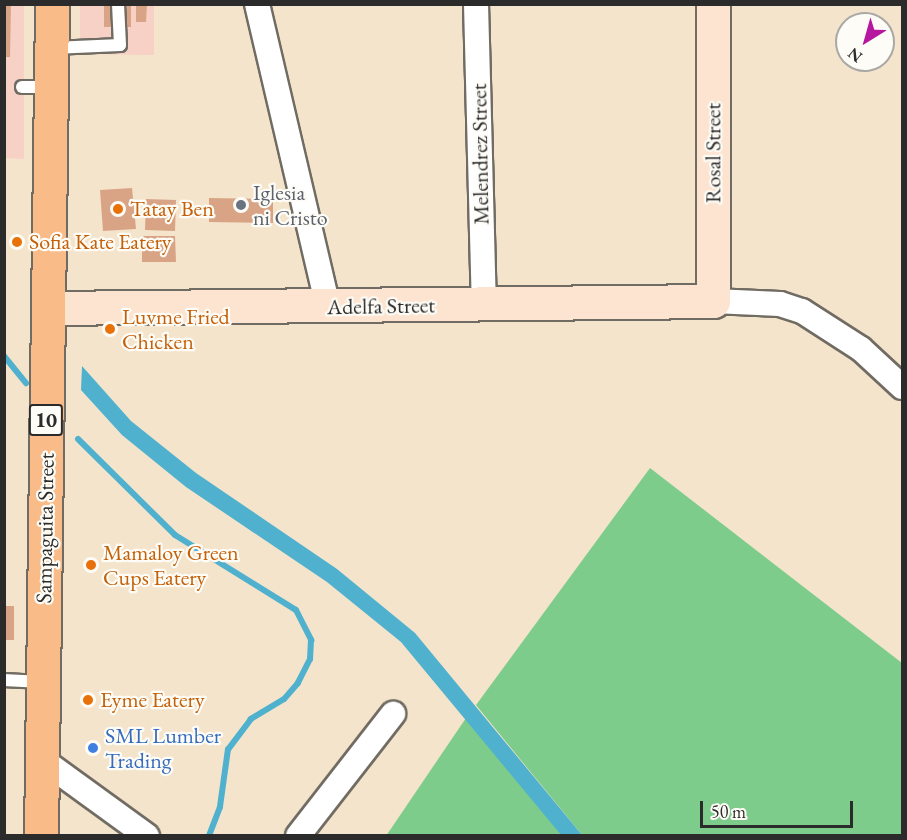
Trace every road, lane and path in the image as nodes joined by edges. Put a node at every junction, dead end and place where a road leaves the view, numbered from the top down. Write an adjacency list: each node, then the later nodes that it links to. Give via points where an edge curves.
1 (52, 4): 6 (highway, Sampaguita Street / 10)
2 (118, 4): 6 (lane, via 120,45)
3 (257, 4): 9 (street)
4 (476, 4): 8 (street, Melendrez Street)
5 (713, 4): 7 (street, Rosal Street)
6 (51, 48): 10 (highway, Sampaguita Street / 10, via 36,87)
7 (713, 301): 8 (street, Adelfa Street); 11 (street, via 780,304 802,311 861,349)
8 (484, 304): 9 (street, Adelfa Street)
9 (328, 306): 10 (street, Adelfa Street)
10 (48, 308): 13 (highway, Sampaguita Street / 10)
11 (903, 387)
12 (4, 680): 13 (lane)
13 (43, 682): 15 (highway, Sampaguita Street / 10)
14 (393, 714): 18 (street)
15 (42, 759): 16 (highway, Sampaguita Street / 10); 17 (street)
16 (41, 836)
17 (147, 836)
18 (298, 836)

